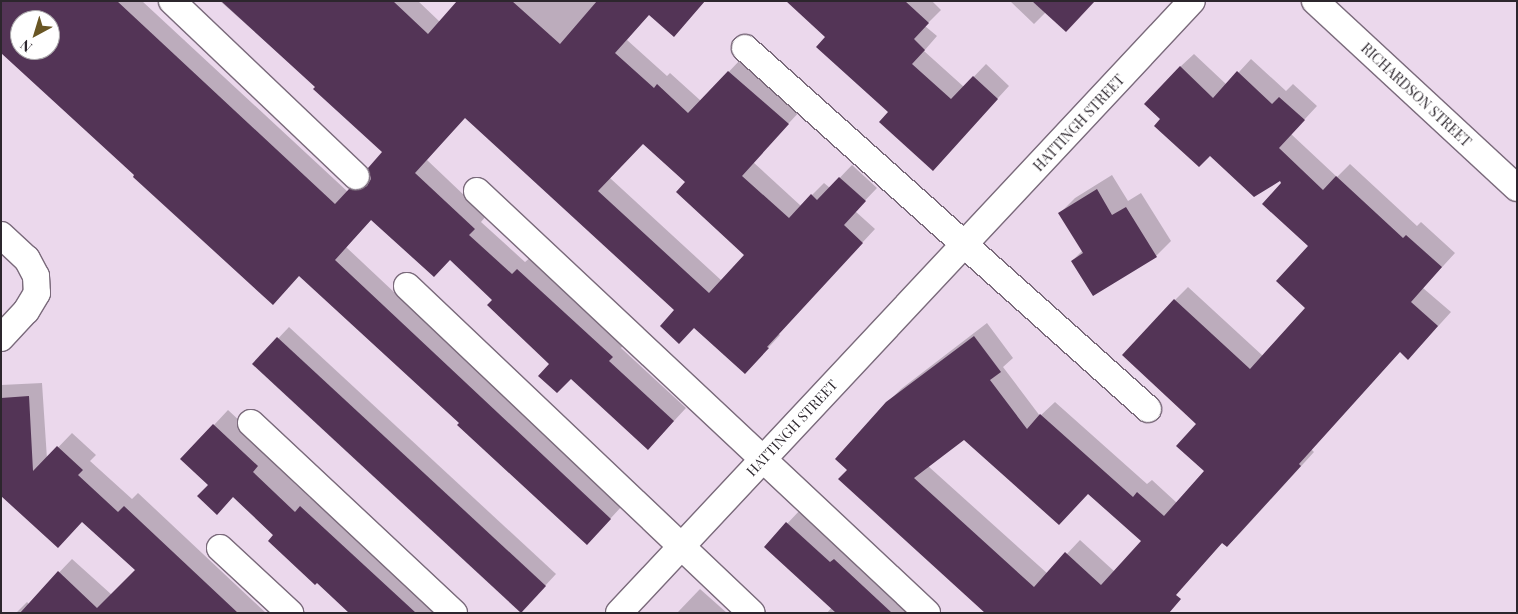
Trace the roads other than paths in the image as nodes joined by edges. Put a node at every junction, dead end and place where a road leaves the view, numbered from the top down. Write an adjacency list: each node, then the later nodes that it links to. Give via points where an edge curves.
1 (172, 1): 5 (street)
2 (1192, 1): 9 (street, HATTINGH STREET)
3 (1314, 1): 6 (street, RICHARDSON STREET)
4 (745, 48): 9 (street)
5 (356, 176)
6 (1517, 188)
7 (477, 191): 14 (street)
8 (1, 235): 11 (street, via 27,259 36,276 37,292)
9 (966, 244): 12 (street); 14 (street, HATTINGH STREET)
10 (407, 286): 15 (street)
11 (1, 338)
12 (1148, 409)
13 (251, 423): 18 (street)
14 (763, 460): 15 (street, HATTINGH STREET); 21 (street)
15 (682, 546): 19 (street, HATTINGH STREET); 20 (street)
16 (220, 548): 17 (street)
17 (290, 613)
18 (454, 613)
19 (619, 613)
20 (752, 613)
21 (927, 613)

